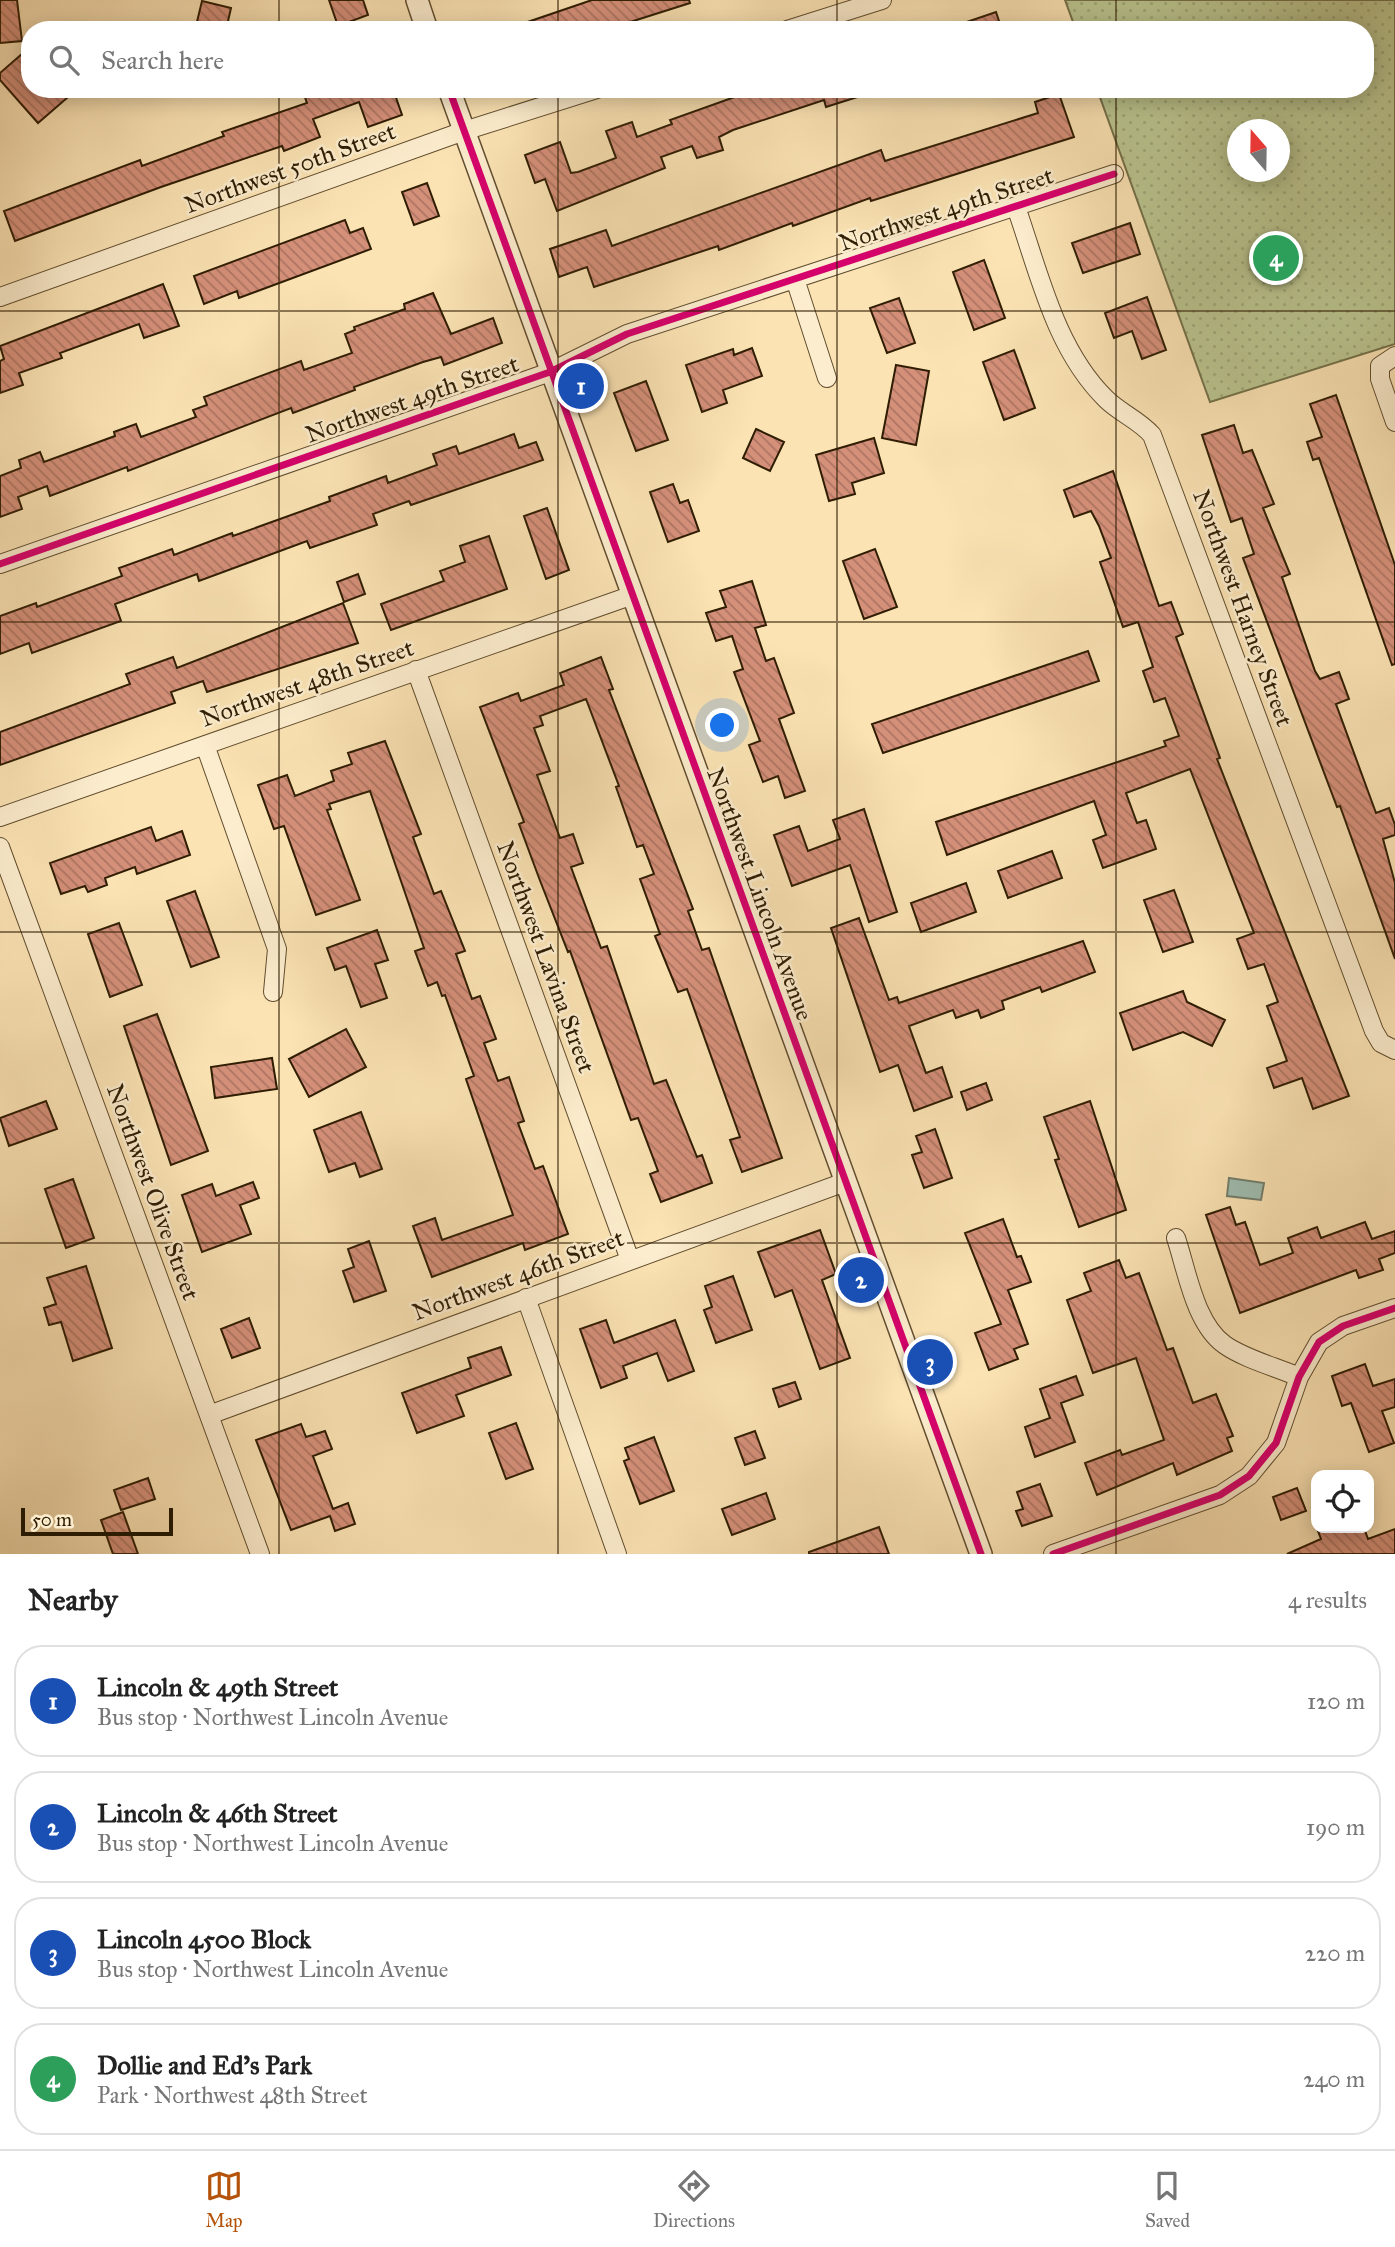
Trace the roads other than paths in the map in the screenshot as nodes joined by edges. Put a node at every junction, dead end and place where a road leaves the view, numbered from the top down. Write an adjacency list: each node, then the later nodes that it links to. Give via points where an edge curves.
1 (417, 0): 3 (street)
2 (882, 0): 4 (street)
3 (424, 21)
4 (816, 21)
5 (452, 98): 7 (street, Northwest Lincoln Avenue)
6 (568, 98): 7 (street, Northwest 50th Street)
7 (464, 131): 11 (street, Northwest 50th Street); 13 (street, Northwest Lincoln Avenue)
8 (1114, 174): 9 (street, Northwest 49th Street)
9 (1016, 206): 10 (street, Northwest 49th Street); 23 (street, Northwest Harney Street, via 1069,350 1108,400 1152,435 1374,1031)
10 (795, 279): 13 (street, Northwest 49th Street, via 627,334); 14 (street)
11 (0, 297)
12 (1388, 361): 15 (street, via 1380,379)
13 (550, 372): 16 (street, Northwest 49th Street); 17 (street, Northwest Lincoln Avenue)
14 (827, 378)
15 (1395, 422)
16 (0, 564)
17 (631, 596): 18 (street, Northwest 48th Street); 24 (street, Northwest Lincoln Avenue)
18 (416, 670): 19 (street, Northwest 48th Street); 26 (street, Northwest Lavina Street)
19 (205, 745): 20 (street, Northwest 48th Street); 22 (street, via 277,949)
20 (0, 817)
21 (0, 847): 30 (street, Northwest Olive Street)
22 (273, 992)
23 (1392, 1050)
24 (845, 1182): 26 (street, Northwest 46th Street); 33 (street, Northwest Lincoln Avenue)
25 (1176, 1238): 29 (street, via 1213,1335 1226,1346)
26 (630, 1260): 27 (street, Northwest 46th Street)
27 (526, 1298): 30 (street, Northwest 46th Street); 32 (street)
28 (1395, 1308): 29 (street, via 1332,1332 1310,1354)
29 (1299, 1377): 34 (street, via 1276,1443 1249,1476 1220,1495)
30 (209, 1415): 31 (street, Northwest Olive Street)
31 (260, 1554)
32 (617, 1554)
33 (981, 1554)
34 (1053, 1554)

